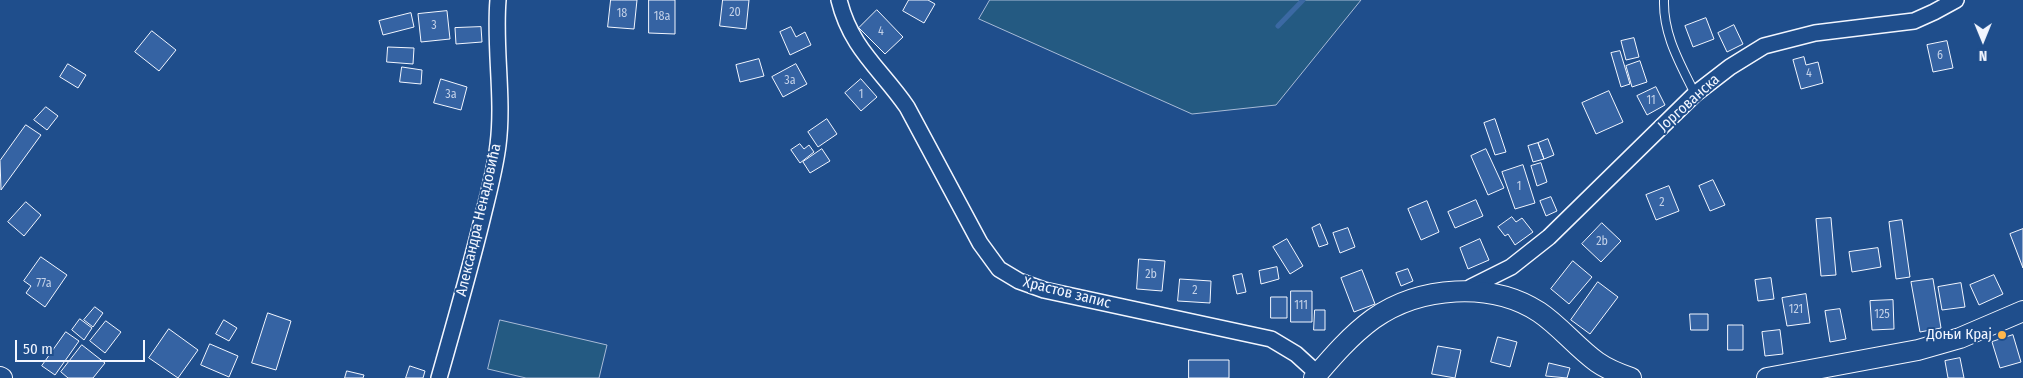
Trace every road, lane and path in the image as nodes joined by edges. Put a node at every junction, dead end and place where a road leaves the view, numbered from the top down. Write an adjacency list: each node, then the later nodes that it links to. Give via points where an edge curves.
1 (498, 0): 9 (street, Александра Ненадовића, via 498,145 471,264)
2 (839, 0): 8 (street, Храстов запис, via 857,44 907,107 980,243 999,269 1019,282 1044,290 1264,337 1282,344)
3 (1664, 0): 5 (lane, via 1670,42)
4 (1956, 0): 5 (street, Јоргованска, via 1914,20 1815,33 1770,44)
5 (1694, 94): 6 (street, Јоргованска, via 1528,255)
6 (1466, 292): 8 (street, via 1444,293 1399,304 1354,334); 10 (street, via 1492,293 1526,305 1541,313 1597,362)
7 (2023, 311): 11 (street, via 1960,338 1918,350)
8 (1316, 376)
9 (439, 378)
10 (1631, 378)
11 (1767, 378)

